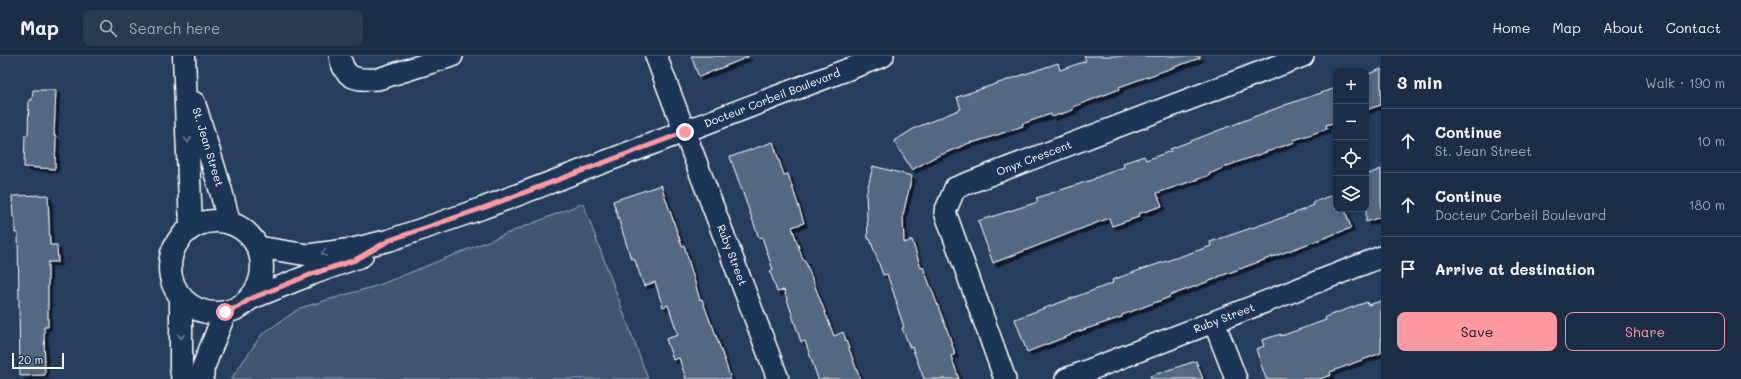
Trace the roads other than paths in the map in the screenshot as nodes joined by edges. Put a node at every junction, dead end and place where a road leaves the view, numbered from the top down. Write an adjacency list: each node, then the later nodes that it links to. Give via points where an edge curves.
1 (340, 56): 2 (street, via 346,74 365,79 378,78)
2 (452, 56)
3 (656, 56): 7 (street, Ruby Street)
4 (883, 56): 7 (street, Docteur Corbeil Boulevard)
5 (1303, 56): 20 (street, Onyx Crescent, via 955,188 945,212)
6 (185, 64): 8 (main road, St. Jean Street); 9 (main road, St. Jean Street, one-way to 9)
7 (685, 132): 10 (street, Docteur Corbeil Boulevard); 19 (street, Ruby Street)
8 (229, 222): 9 (main road, via 216,220); 11 (main road, via 241,228)
9 (191, 227): 13 (main road, via 179,238 172,252 169,268 172,284)
10 (390, 240): 11 (street, Docteur Corbeil Boulevard, one-way to 11, via 353,249 308,255); 14 (street, Docteur Corbeil Boulevard, via 355,260)
11 (258, 246): 14 (main road, via 262,274 258,287)
12 (1381, 257): 16 (street, Ruby Street)
13 (181, 298): 15 (main road, via 194,308 209,313); 17 (main road, one-way to 17)
14 (250, 299): 15 (main road)
15 (225, 312): 18 (main road, via 203,368)
16 (1214, 322): 21 (street, Ruby Street); 22 (street)
17 (183, 379)
18 (202, 379)
19 (778, 379)
20 (1004, 379)
21 (1066, 379)
22 (1236, 379)

